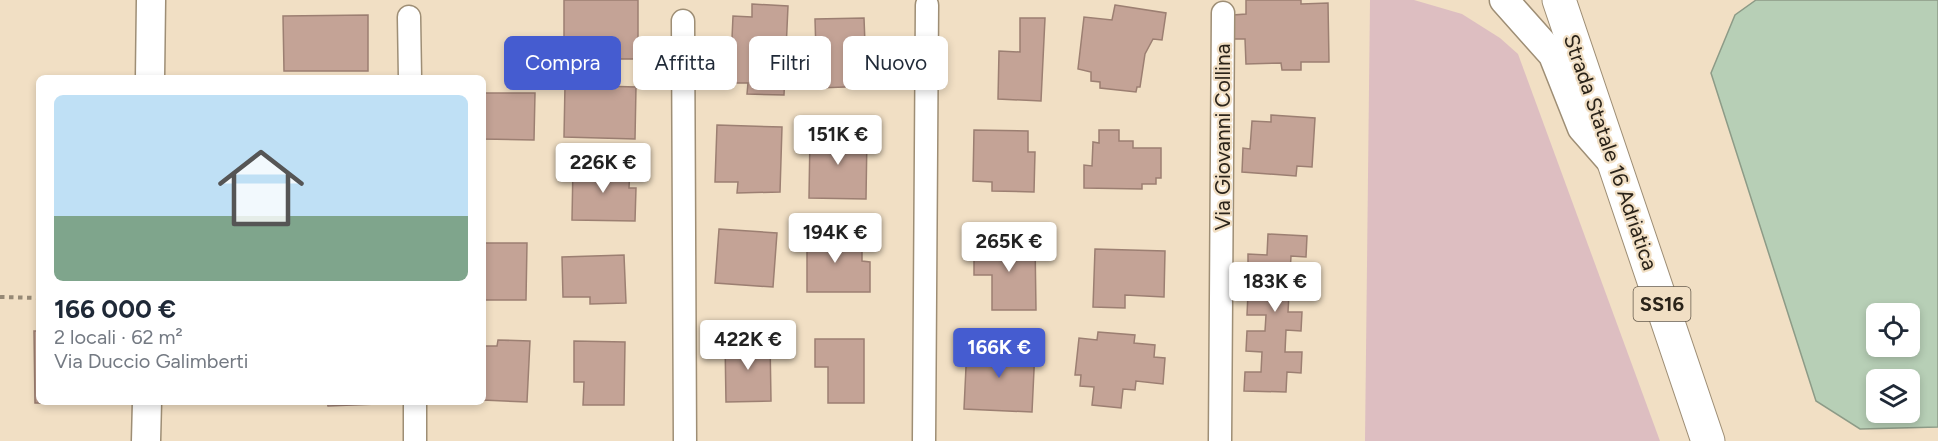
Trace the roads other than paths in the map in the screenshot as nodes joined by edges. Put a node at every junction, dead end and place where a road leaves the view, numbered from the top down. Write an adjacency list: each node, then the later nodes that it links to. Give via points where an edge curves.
1 (151, 0): 8 (street)
2 (1504, 0): 10 (street, via 1553,55 1582,128)
3 (1559, 0): 10 (main road, Strada Statale 16 Adriatica / SS16)
4 (927, 5): 16 (street)
5 (1223, 13): 17 (street, Via Giovanni Collina)
6 (409, 17): 9 (street)
7 (683, 21): 15 (street)
8 (150, 75)
9 (410, 75)
10 (1616, 167): 18 (main road, Strada Statale 16 Adriatica / SS16)
11 (147, 405): 13 (street)
12 (415, 405): 14 (street)
13 (146, 441)
14 (416, 441)
15 (685, 441)
16 (924, 441)
17 (1220, 441)
18 (1708, 441)

